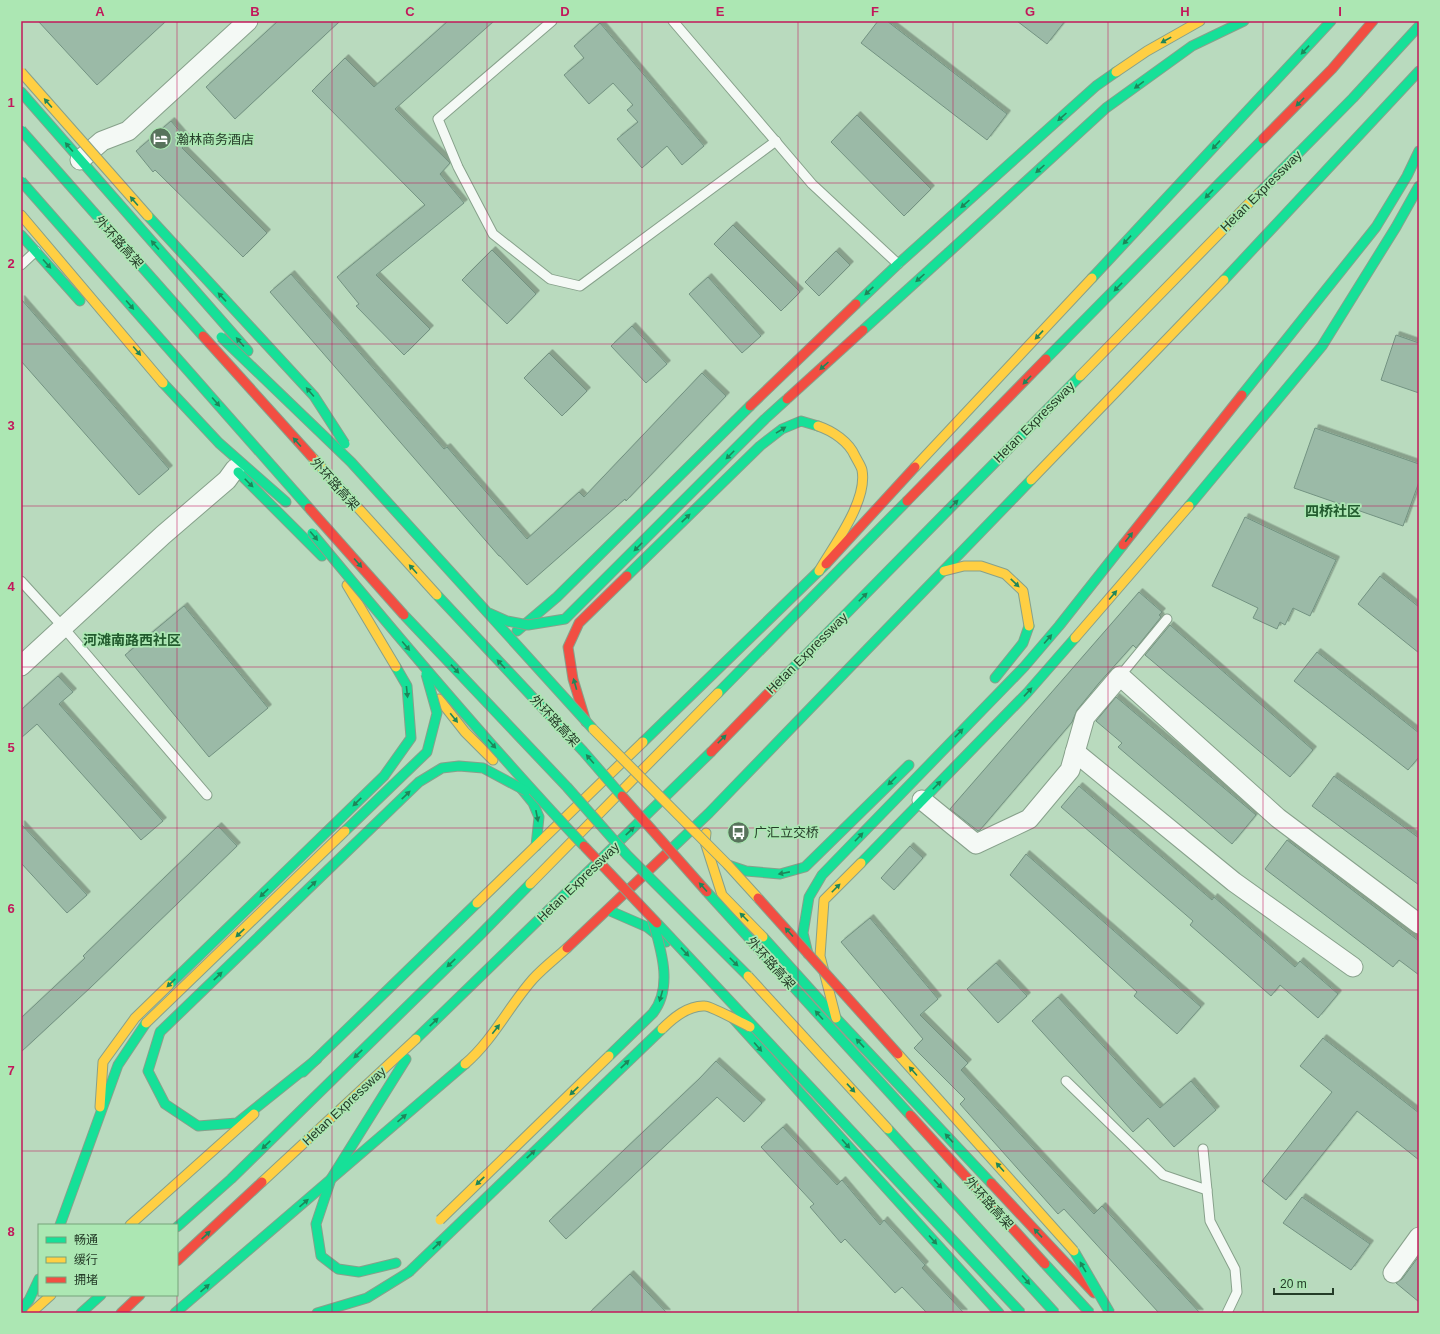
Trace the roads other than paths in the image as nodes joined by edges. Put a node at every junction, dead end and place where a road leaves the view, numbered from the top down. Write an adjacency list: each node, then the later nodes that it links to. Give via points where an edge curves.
1 (248, 21): 15 (street, via 128,131 102,140)
2 (552, 21): 13 (lane, via 438,120 458,167 493,234 550,279 580,286)
3 (673, 21): 13 (lane)
4 (1200, 21): 22 (main road, one-way to 22, via 1147,51 1096,86)
5 (1244, 21): 36 (main road, one-way to 36, bridge, via 1192,46 1106,108 765,419 565,619 528,625 507,621)
6 (1331, 21): 32 (main road, one-way to 32)
7 (1374, 21): 73 (main road, Hetan Expressway, one-way to 73, via 1332,69 484,930 231,1179)
8 (1419, 26): 63 (main road, Hetan Expressway, one-way to 8, via 686,777 1348,104)
9 (1419, 71): 33 (main road, via 1270,232)
10 (21, 72): 30 (main road, one-way to 10, bridge, via 314,396 142,210)
11 (21, 92): 15 (main road, one-way to 11)
12 (21, 130): 19 (main road, 外环路高架, bridge)
13 (776, 141): 22 (lane, via 812,184)
14 (1419, 151): 59 (main road, one-way to 14, via 803,933 809,897 822,875 1024,667 1054,632 1376,227)
15 (80, 160): 39 (main road, one-way to 15, via 474,611)
16 (21, 182): 28 (main road, bridge); 90 (main road, 外环路高架, one-way to 90, bridge, via 391,601 568,787 627,855 761,989)
17 (1419, 186): 52 (main road, one-way to 17, via 1027,693 1157,544 1322,346)
18 (21, 215): 29 (main road, one-way to 29, via 171,392 219,443 289,505)
19 (101, 222): 25 (main road, bridge); 91 (main road, 外环路高架, one-way to 19, bridge, via 652,831 583,751 282,425)
20 (21, 235): 21 (main road)
21 (36, 251): 23 (lane); 24 (main road, one-way to 24)
22 (898, 264): 39 (main road, one-way to 39, via 784,372 557,597)
23 (21, 265)
24 (84, 305)
25 (192, 309)
26 (105, 329): 29 (main road, via 180,412)
27 (215, 331): 30 (main road, bridge)
28 (141, 332)
29 (240, 461): 35 (main road, one-way to 35); 38 (street, via 227,480)
30 (370, 483): 36 (main road, bridge)
31 (306, 526): 41 (main road, one-way to 41, bridge)
32 (819, 571): 44 (main road, one-way to 32, via 573,679 568,647 579,623 760,446 782,429 801,421 828,429 851,447 862,470 861,494 851,518); 48 (main road)
33 (944, 571): 43 (main road, one-way to 43, via 964,566 981,566 1005,574 1023,591 1029,624 1023,643); 53 (main road)
34 (21, 581): 38 (lane)
35 (347, 585): 54 (main road, one-way to 54, via 465,732 518,785 533,804 538,817); 66 (main road, one-way to 66, via 407,686 411,738 384,776 135,1018 102,1062)
36 (487, 613): 44 (main road, bridge)
37 (1167, 619): 42 (lane)
38 (63, 627): 40 (street); 50 (lane)
39 (504, 642): 45 (main road)
40 (21, 666)
41 (425, 669): 51 (main road, one-way to 51, bridge); 66 (main road, one-way to 66, bridge, via 437,713 427,752 146,1023 118,1065)
42 (1120, 676): 47 (street, via 1085,717); 58 (street, via 1278,818)
43 (992, 682)
44 (586, 722): 55 (main road, bridge)
45 (592, 741)
46 (601, 750): 48 (main road)
47 (1075, 752): 52 (street, via 1070,770 1029,819 976,844); 60 (street, via 1234,882)
48 (626, 758): 54 (main road)
49 (912, 761): 55 (main road, one-way to 55, via 805,867 780,874)
50 (206, 795)
51 (539, 798): 57 (main road, bridge); 64 (main road, one-way to 51, bridge, via 237,1123 198,1126 165,1104 148,1071 160,1032 419,782 442,768 483,768)
52 (922, 800): 61 (main road, one-way to 52, via 820,956 824,900)
53 (709, 813): 56 (main road); 61 (main road, one-way to 53, via 777,951 722,895 704,842)
54 (536, 846): 64 (main road)
55 (728, 865): 59 (main road, one-way to 55, bridge)
56 (608, 910): 68 (main road, one-way to 56, via 474,1056 533,979); 88 (main road, one-way to 88, via 643,925 663,939)
57 (652, 917): 62 (main road, one-way to 62, bridge); 72 (main road, one-way to 72, bridge, via 663,959 665,983 658,1006)
58 (1419, 924)
59 (808, 954): 92 (main road, one-way to 59, bridge, via 1074,1250)
60 (1353, 967)
61 (836, 1018): 92 (main road, one-way to 61)
62 (761, 1033): 87 (main road, one-way to 62, bridge, via 367,1298 409,1272 670,1020 690,1008 706,1006); 89 (main road, bridge)
63 (422, 1034): 68 (main road); 75 (main road, Hetan Expressway, one-way to 63)
64 (317, 1059): 71 (main road)
65 (1066, 1081): 69 (lane, via 1163,1175)
66 (99, 1114): 70 (main road)
67 (1202, 1149): 69 (lane)
68 (331, 1180): 76 (main road, via 316,1224 321,1256 338,1269 359,1272); 86 (main road, one-way to 68)
69 (1207, 1190): 93 (lane, via 1210,1221 1235,1269 1237,1292)
70 (60, 1224)
71 (131, 1224)
72 (436, 1224)
73 (178, 1226)
74 (1419, 1237): 77 (street)
75 (178, 1260)
76 (399, 1260)
77 (1394, 1273)
78 (38, 1281): 82 (main road)
79 (50, 1296): 83 (main road)
80 (100, 1296): 84 (main road)
81 (139, 1296): 85 (main road)
82 (21, 1310)
83 (31, 1313)
84 (81, 1313)
85 (121, 1313)
86 (175, 1313)
87 (317, 1313)
88 (999, 1313)
89 (1021, 1313)
90 (1055, 1313)
91 (1090, 1313)
92 (1111, 1313)
93 (1227, 1313)

